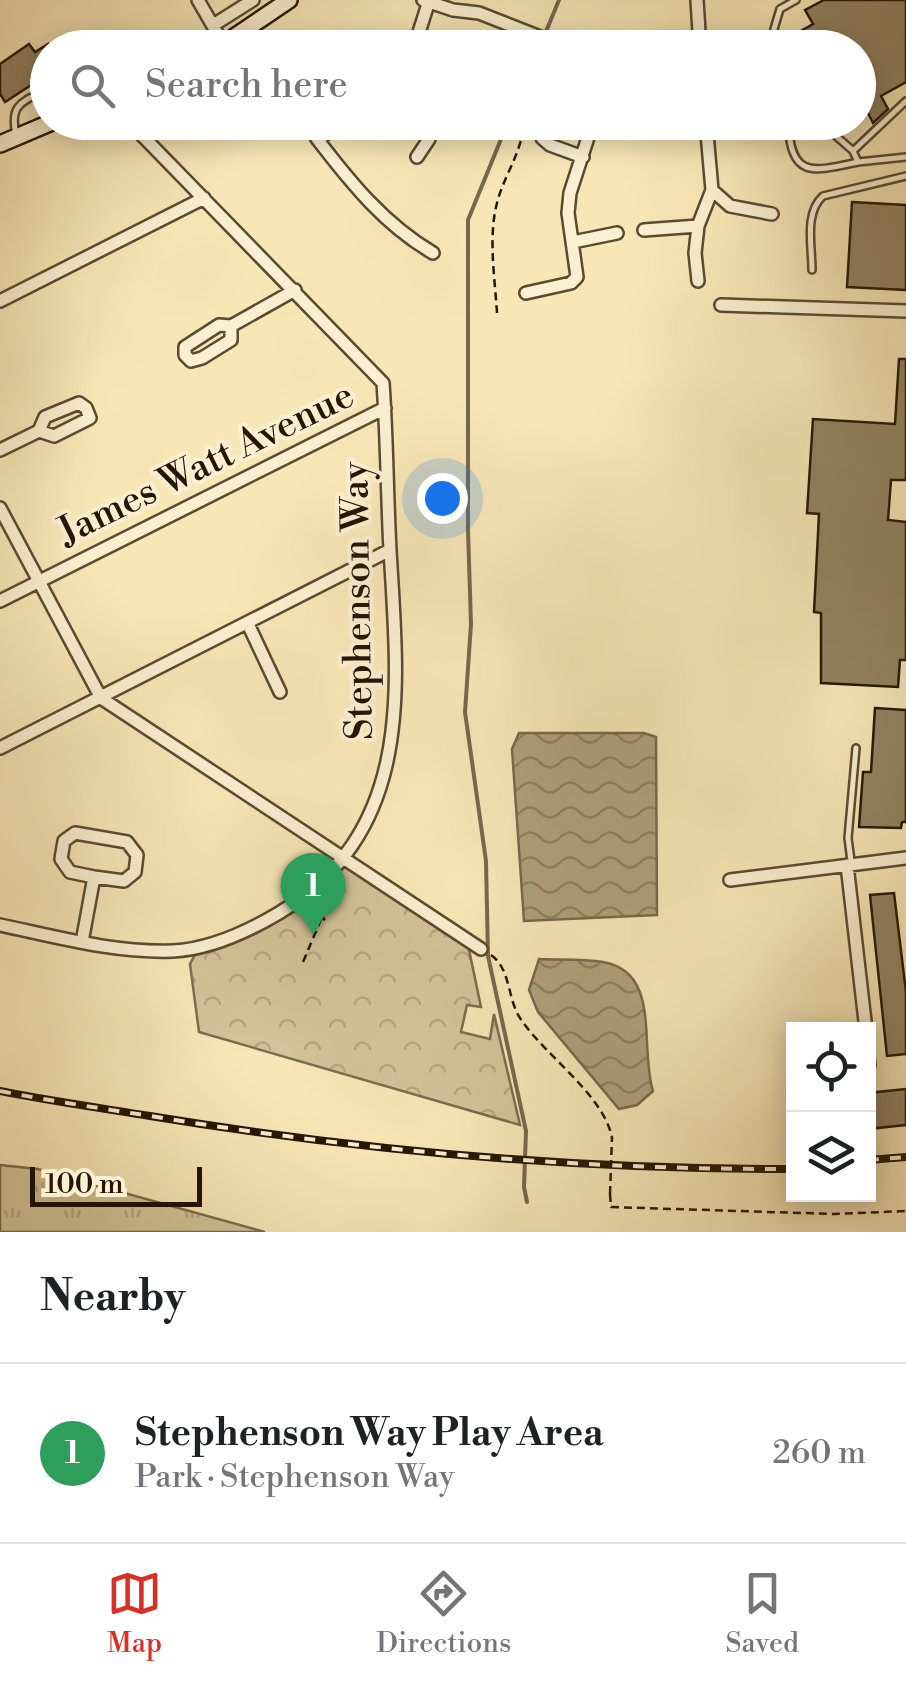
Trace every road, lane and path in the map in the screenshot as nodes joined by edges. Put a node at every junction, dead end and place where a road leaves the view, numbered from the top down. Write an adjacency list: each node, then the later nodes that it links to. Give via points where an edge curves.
1 (198, 0): 8 (street)
2 (289, 0): 6 (street)
3 (697, 0): 13 (street)
4 (796, 0): 14 (lane, via 780,9)
5 (426, 2): 7 (street); 11 (street)
6 (262, 6): 8 (street); 10 (street)
7 (480, 6): 12 (street)
8 (215, 24): 9 (street)
9 (217, 30)
10 (238, 30)
11 (419, 30)
12 (527, 30)
13 (699, 30)
14 (774, 30)
15 (30, 100): 19 (lane, via 14,111)
16 (906, 101): 17 (lane)
17 (876, 129)
18 (30, 132): 19 (street)
19 (16, 138): 30 (street)
20 (147, 140): 38 (street, Stephenson Way)
21 (318, 140): 44 (street, via 388,221)
22 (428, 140): 33 (street)
23 (521, 140): 52 (path, via 496,204)
24 (545, 140): 34 (street)
25 (588, 140): 34 (street)
26 (708, 140): 37 (street)
27 (792, 140): 35 (lane, via 802,168)
28 (840, 140): 31 (lane)
29 (865, 140): 31 (lane)
30 (0, 144)
31 (853, 151): 35 (lane)
32 (906, 156): 35 (lane)
33 (417, 157)
34 (584, 158): 43 (street, via 570,193)
35 (858, 162)
36 (906, 176): 45 (lane, via 816,201)
37 (712, 190): 39 (street, via 730,206); 40 (street)
38 (204, 198): 47 (street, Stephenson Way); 49 (street)
39 (772, 214)
40 (698, 226): 41 (street); 46 (street)
41 (644, 230)
42 (617, 233): 43 (street)
43 (573, 242): 48 (street, via 577,277)
44 (433, 253)
45 (812, 270)
46 (698, 281)
47 (295, 290): 53 (street); 54 (street, Stephenson Way, via 375,371)
48 (526, 292)
49 (0, 301)
50 (721, 306): 51 (street)
51 (906, 310)
52 (497, 313)
53 (231, 326)
54 (384, 408): 58 (street, Stephenson Way); 59 (street, James Watt Avenue)
55 (39, 431): 56 (street)
56 (0, 450)
57 (0, 508): 59 (street)
58 (390, 550): 61 (street); 66 (street, Stephenson Way, via 392,750 370,814)
59 (38, 580): 60 (street, James Watt Avenue); 63 (street)
60 (0, 600)
61 (248, 624): 62 (street); 63 (street)
62 (280, 692)
63 (101, 698): 64 (street); 66 (street)
64 (0, 748)
65 (856, 748): 68 (lane)
66 (342, 855): 73 (street, Stephenson Way, via 296,902 227,939 173,950); 74 (street)
67 (906, 858): 68 (street)
68 (849, 865): 70 (street); 77 (street)
69 (94, 877): 69 (street, via 70,872 61,859 64,841 74,833 127,842 137,855 124,882); 73 (street)
70 (730, 880)
71 (312, 907): 76 (path, via 324,918)
72 (0, 925): 73 (street, Stephenson Way)
73 (82, 942)
74 (481, 948)
75 (494, 956): 78 (path, bridge, via 521,1020 604,1114 612,1137 611,1207)
76 (303, 962)
77 (865, 1022)
78 (906, 1212)

